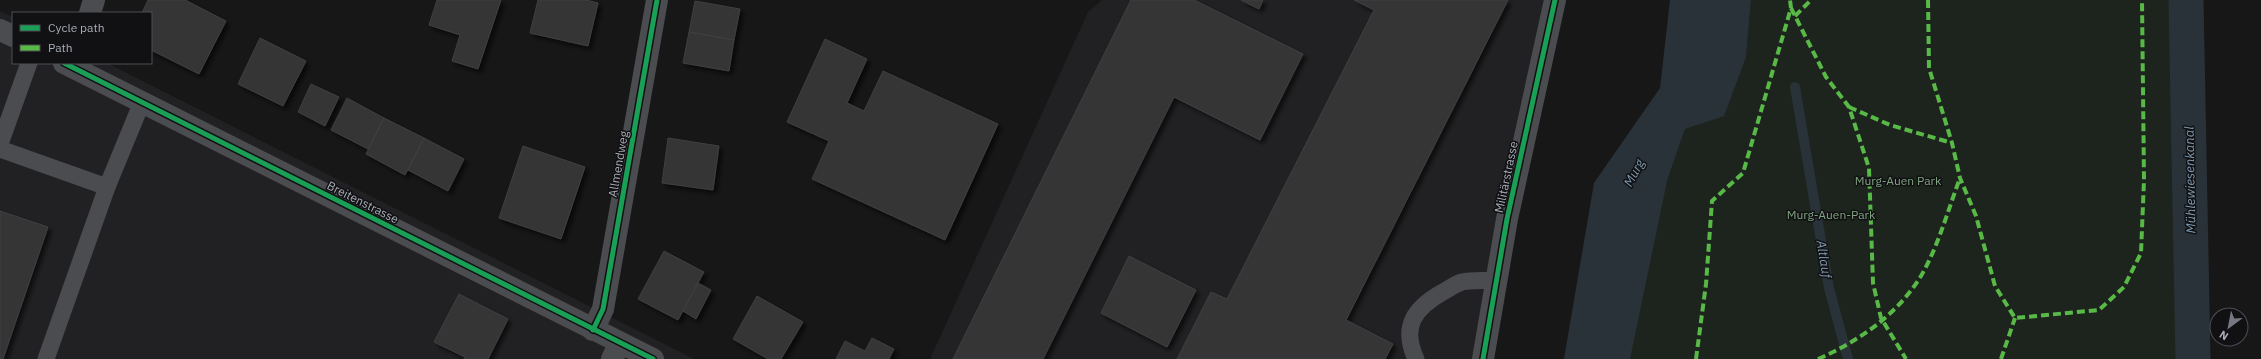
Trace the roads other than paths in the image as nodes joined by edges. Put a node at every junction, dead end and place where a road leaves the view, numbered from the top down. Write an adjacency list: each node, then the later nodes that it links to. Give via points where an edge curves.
1 (94, 0): 4 (street)
2 (657, 0): 14 (street, Allmendweg, via 603,309)
3 (1555, 0): 13 (street, Militärstrasse)
4 (90, 12)
5 (0, 30): 6 (street)
6 (12, 36)
7 (29, 64): 10 (lane)
8 (68, 64): 9 (street, Breitenstrasse)
9 (142, 102): 12 (lane); 14 (street, Breitenstrasse)
10 (0, 144)
11 (0, 149): 12 (lane)
12 (107, 187): 16 (lane)
13 (1495, 280): 18 (lane, via 1462,282 1423,304 1410,326 1409,339); 19 (street, Militärstrasse)
14 (593, 330): 15 (street, Breitenstrasse)
15 (616, 351): 17 (street, Breitenstrasse)
16 (46, 359)
17 (653, 359)
18 (1416, 359)
19 (1483, 359)

